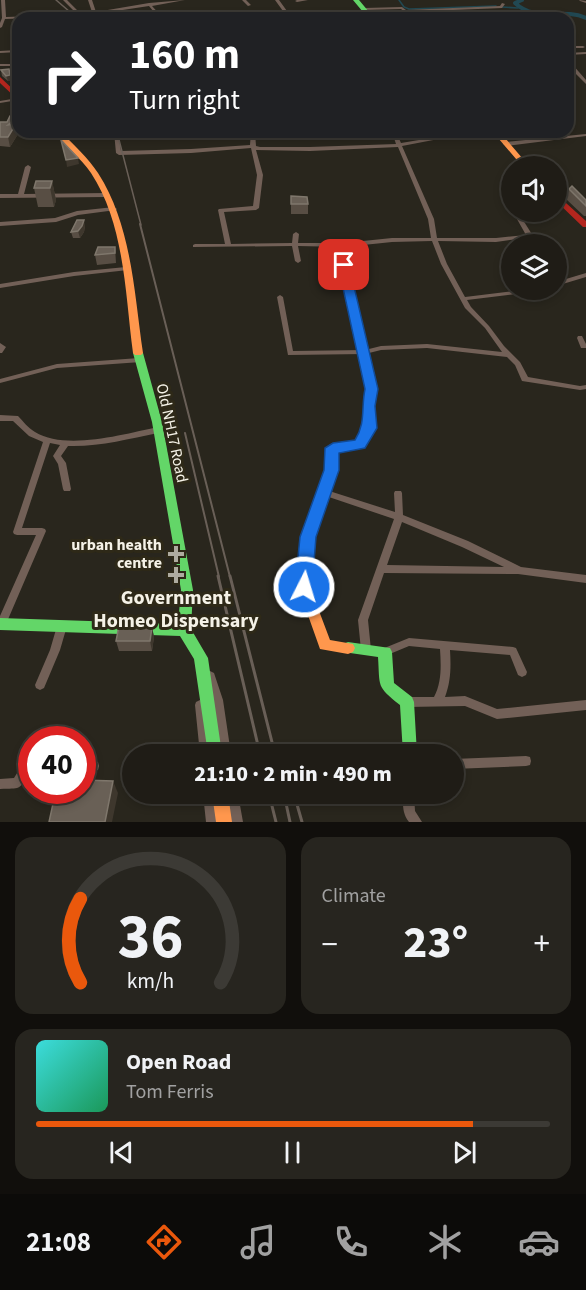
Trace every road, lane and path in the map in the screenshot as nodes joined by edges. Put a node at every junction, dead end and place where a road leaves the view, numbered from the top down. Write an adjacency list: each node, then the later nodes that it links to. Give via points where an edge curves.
1 (65, 0): 12 (street)
2 (90, 0): 13 (street)
3 (183, 0): 9 (street)
4 (244, 0): 11 (street)
5 (297, 0): 6 (street)
6 (306, 0)
7 (356, 0): 15 (main road)
8 (2, 2): 17 (street)
9 (149, 4): 13 (street); 14 (street)
10 (503, 4): 16 (street)
11 (249, 5)
12 (77, 12)
13 (94, 12)
14 (157, 12)
15 (366, 12)
16 (379, 12)
17 (4, 18): 18 (street); 19 (street)
18 (12, 18)
19 (0, 27)
20 (574, 47): 21 (street)
21 (583, 47)
22 (574, 70): 24 (street)
23 (0, 79): 25 (main road)
24 (585, 81)
25 (12, 92)
26 (63, 138): 38 (main road, Old NH17 Road, via 95,173)
27 (117, 138): 35 (street, via 119,153)
28 (253, 138): 35 (street)
29 (396, 138): 34 (street)
30 (438, 138): 34 (street)
31 (501, 138): 33 (main road)
32 (559, 138): 33 (street)
33 (506, 144): 36 (main road)
34 (399, 145): 35 (street); 47 (street, via 430,219)
35 (253, 147): 49 (street, via 260,175 256,208 221,210)
36 (517, 156)
37 (28, 167): 40 (street)
38 (107, 195): 40 (street); 42 (main road, Old NH17 Road)
39 (0, 196): 40 (street)
40 (20, 196)
41 (567, 207): 45 (main road)
42 (114, 209): 44 (street, via 56,220); 53 (main road, Old NH17 Road)
43 (522, 222): 47 (street, via 530,236 511,240)
44 (0, 224)
45 (586, 225)
46 (296, 234): 48 (street)
47 (434, 239): 51 (street); 59 (street)
48 (297, 244): 49 (street); 51 (street); 52 (street)
49 (228, 245): 50 (street)
50 (195, 246)
51 (342, 246): 64 (main road)
52 (298, 261)
53 (126, 269): 56 (street); 66 (main road, Old NH17 Road)
54 (586, 275): 55 (street)
55 (567, 281)
56 (0, 286)
57 (501, 294): 59 (street)
58 (280, 297): 64 (street, via 290,353)
59 (463, 299): 65 (street)
60 (580, 338): 62 (street)
61 (0, 345): 63 (street)
62 (586, 346)
63 (0, 351)
64 (364, 352): 65 (street, via 427,346); 76 (main road, via 372,389 368,406 370,428 360,444 333,448)
65 (509, 355): 69 (street, via 525,379)
66 (140, 362): 67 (street); 68 (street, via 57,366); 72 (main road, Old NH17 Road)
67 (52, 370)
68 (2, 380): 70 (street)
69 (586, 387)
70 (0, 388)
71 (0, 418): 73 (street, via 15,418 31,433)
72 (158, 430): 74 (street); 84 (main road, Old NH17 Road, via 187,590)
73 (47, 440): 74 (street); 82 (street, via 17,532 42,531)
74 (66, 443): 75 (street, via 57,456)
75 (67, 489)
76 (323, 492): 78 (street); 86 (main road, via 308,537 304,587 325,645)
77 (398, 493): 78 (street)
78 (399, 518): 79 (street); 80 (street)
79 (383, 569): 80 (street); 86 (street, via 363,620)
80 (520, 571): 81 (street)
81 (586, 579)
82 (1, 624): 83 (main road)
83 (62, 626): 84 (main road); 90 (street)
84 (184, 630): 88 (main road); 94 (street, via 194,658)
85 (445, 648): 92 (street, via 446,676)
86 (366, 650): 87 (main road)
87 (385, 652): 89 (street, via 409,642 513,651); 91 (main road, via 387,686)
88 (201, 658): 95 (main road); 96 (street, via 218,700)
89 (522, 672)
90 (40, 685)
91 (407, 702): 92 (street); 97 (main road)
92 (437, 702): 93 (street, via 465,701 497,714)
93 (586, 705)
94 (204, 744)
95 (214, 744)
96 (225, 744)
97 (409, 744)
98 (526, 761): 99 (street)
99 (464, 764)
100 (18, 782): 101 (street)
101 (0, 784)
102 (210, 804): 106 (street)
103 (222, 804): 107 (main road)
104 (234, 804): 108 (street)
105 (409, 804): 109 (street, via 409,813)
106 (212, 822)
107 (225, 822)
108 (237, 822)
109 (416, 822)

